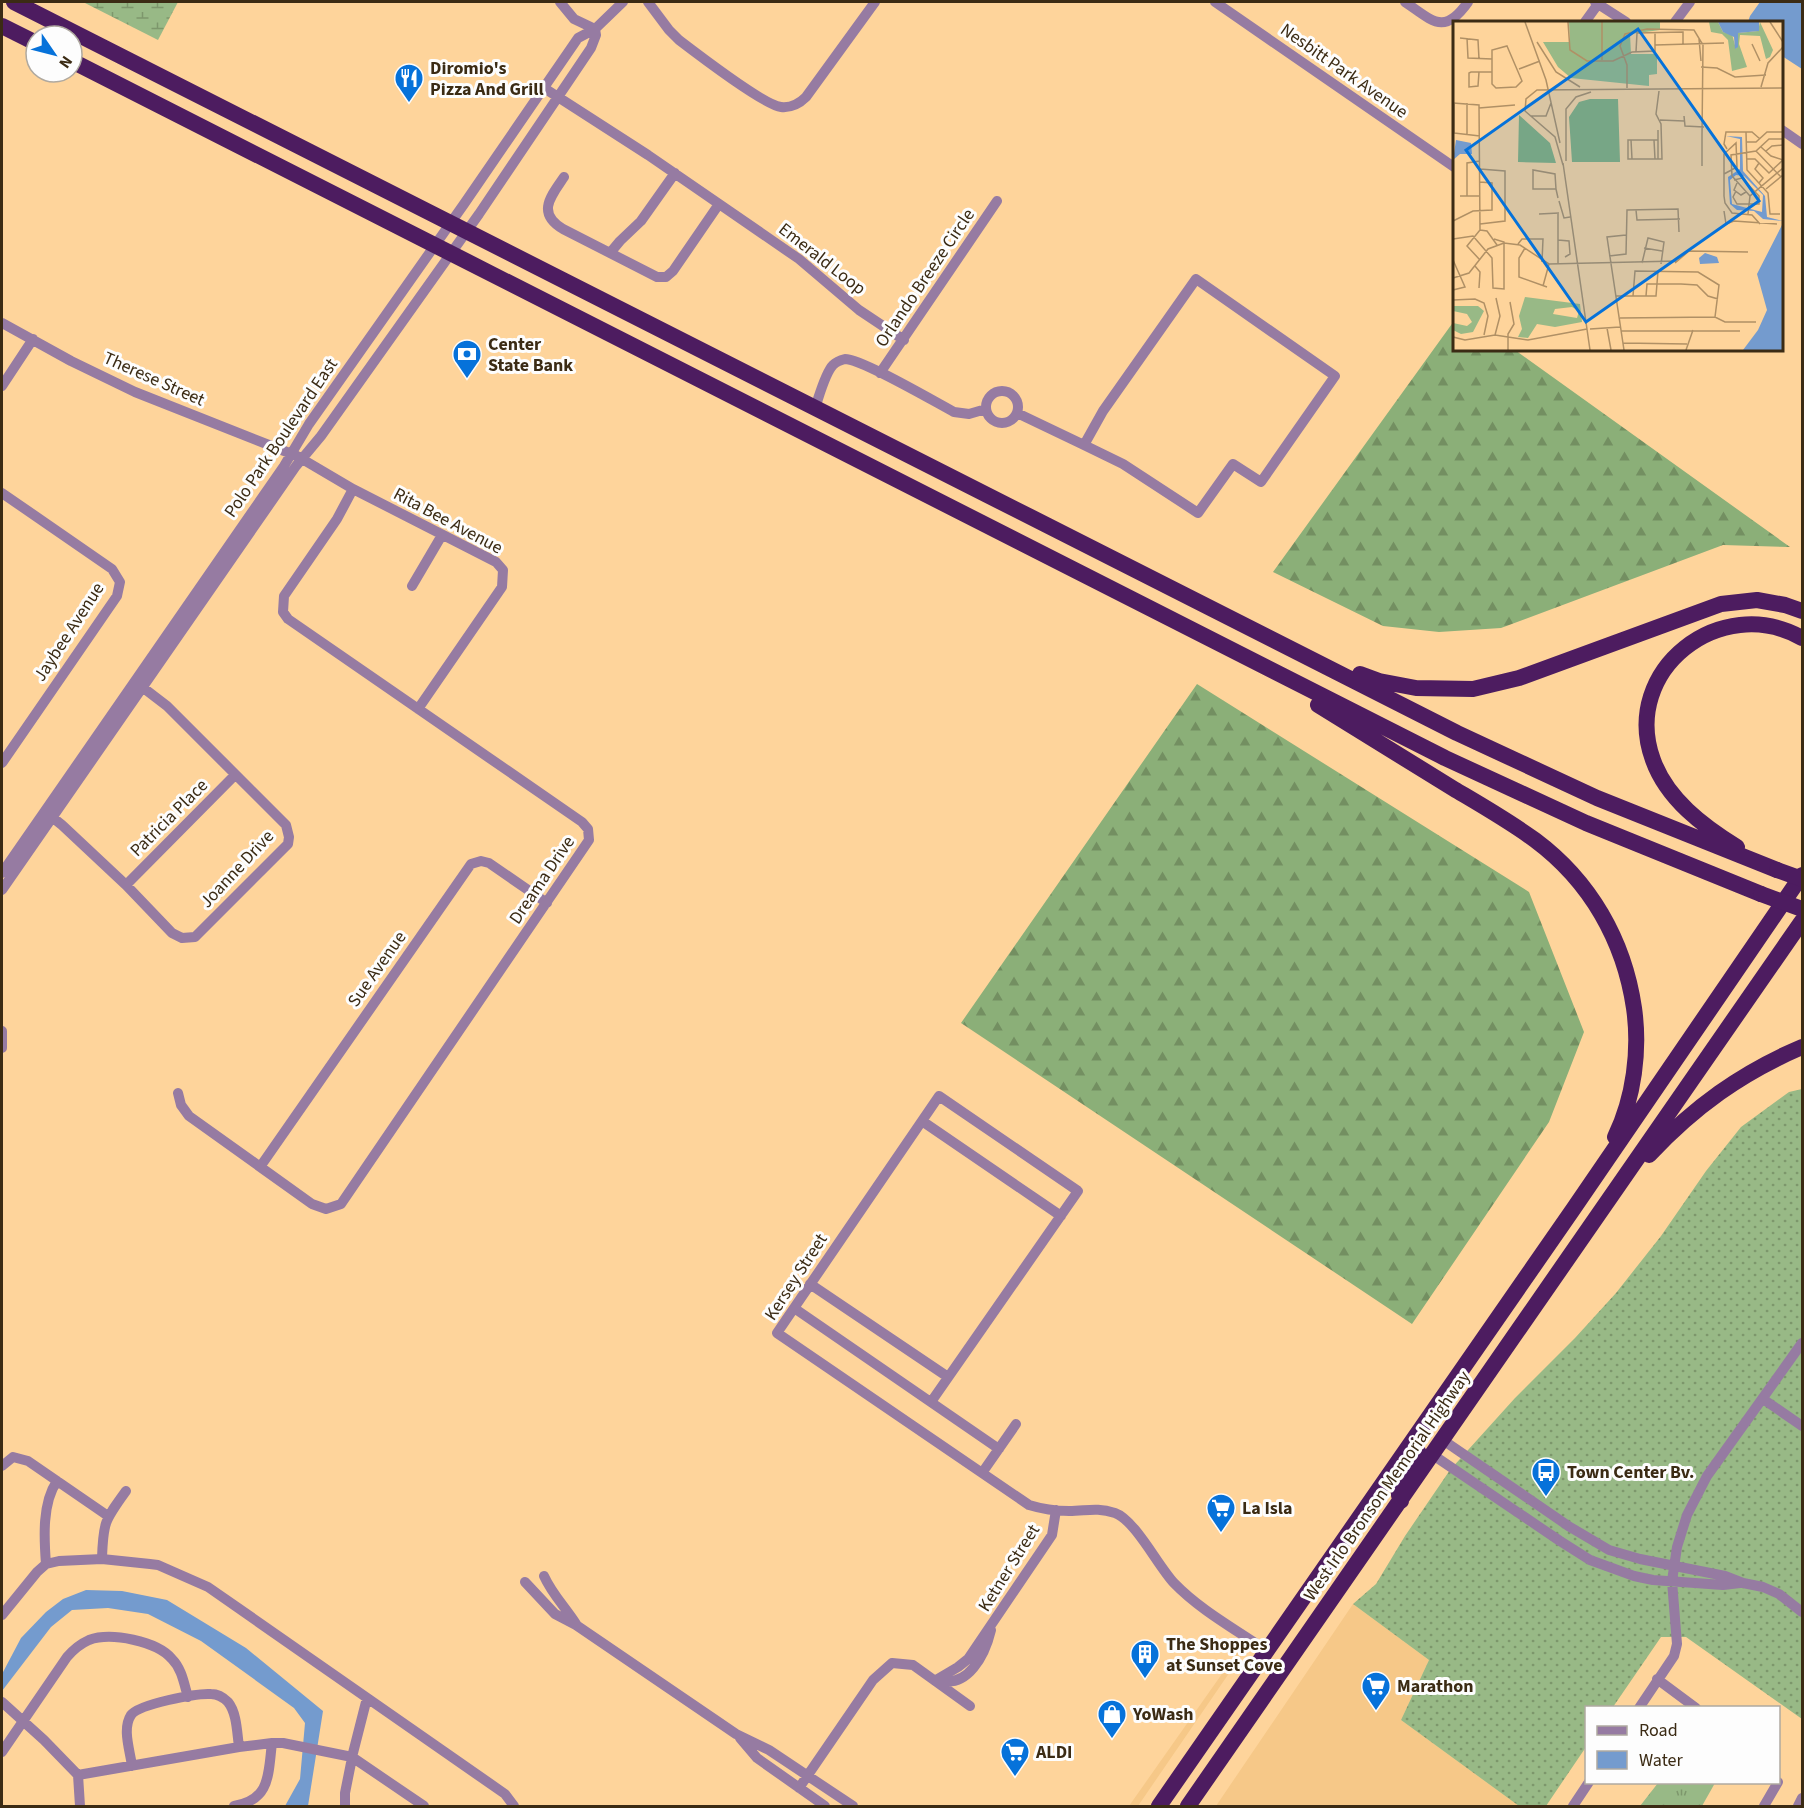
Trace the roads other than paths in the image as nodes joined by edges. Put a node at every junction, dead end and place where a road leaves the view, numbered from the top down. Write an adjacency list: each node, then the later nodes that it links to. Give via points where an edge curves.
1 (14, 2): 16 (highway)
2 (560, 2): 12 (street)
3 (623, 2): 18 (street)
4 (648, 2): 5 (street, via 679,40 764,100 788,107 806,97)
5 (874, 2)
6 (1215, 2): 29 (street, Nesbitt Park Avenue)
7 (1405, 2): 8 (street, via 1440,22 1457,17)
8 (1468, 2)
9 (1690, 2): 15 (street)
10 (2, 3): 16 (highway)
11 (1597, 3): 13 (street); 14 (street)
12 (574, 19): 18 (street); 21 (street)
13 (1586, 21)
14 (1624, 21)
15 (1677, 21)
16 (58, 24)
17 (2, 26): 19 (highway)
18 (595, 29): 21 (street, Polo Park Boulevard East); 24 (street, Polo Park Boulevard East, via 591,48)
19 (24, 37)
20 (84, 37): 34 (highway)
21 (578, 38): 23 (street, Polo Park Boulevard East)
22 (84, 67): 36 (highway)
23 (544, 88): 24 (street, Emerald Loop); 27 (street, Polo Park Boulevard East)
24 (558, 98): 28 (street, Polo Park Boulevard East); 30 (street, Emerald Loop)
25 (1783, 131): 26 (street)
26 (1803, 144)
27 (500, 152): 28 (street); 34 (street, Polo Park Boulevard East)
28 (515, 161): 35 (street, Polo Park Boulevard East)
29 (1453, 166)
30 (675, 173): 33 (street, Emerald Loop); 37 (street, via 641,221)
31 (564, 177): 37 (street, via 548,203 552,220)
32 (997, 201): 41 (street, Orlando Breeze Circle)
33 (719, 204): 37 (street, via 666,277 657,277); 41 (street, Emerald Loop, via 799,259 860,310)
34 (451, 223): 35 (highway); 36 (street, Polo Park Boulevard East)
35 (467, 231): 38 (street, Polo Park Boulevard East); 44 (highway)
36 (435, 246): 38 (highway); 48 (street, Polo Park Boulevard East)
37 (610, 253)
38 (451, 254): 48 (street, Polo Park Boulevard East, via 321,436); 56 (highway)
39 (2, 323): 40 (street, Therese Street)
40 (33, 339): 43 (street); 48 (street, Therese Street, via 135,392)
41 (904, 340): 42 (street, Orlando Breeze Circle)
42 (880, 373): 44 (street, via 843,359 829,370); 45 (street, via 954,412 969,414)
43 (2, 386)
44 (815, 408): 53 (highway)
45 (986, 409): 46 (street, via 1000,423 1010,421); 46 (street, via 992,394 1002,390 1016,397)
46 (1017, 413): 47 (street)
47 (1084, 445): 47 (street, via 1103,411 1196,279 1335,376 1261,482 1233,464 1198,513 1123,464)
48 (296, 456): 49 (street, Rita Bee Avenue); 57 (street, Polo Park Boulevard East, via 284,466)
49 (353, 489): 51 (street, Rita Bee Avenue); 58 (street, Dreama Drive, via 284,596 283,612)
50 (2, 493): 59 (street, Jaybee Avenue, via 112,569 120,582 117,596)
51 (442, 535): 52 (street); 58 (street, Rita Bee Avenue, via 496,562 503,570 502,587)
52 (412, 586)
53 (1216, 611): 54 (highway, via 1379,681 1455,690 1519,678 1721,604 1757,600); 62 (highway, via 1549,777)
54 (1803, 611)
55 (1803, 638): 62 (highway, via 1778,627 1756,624 1729,626 1702,635 1665,669 1649,713 1653,759 1679,801 1719,835)
56 (1232, 651): 68 (highway, bridge, via 1526,796 1644,848); 77 (highway, via 1534,839 1573,873 1597,905 1615,938 1628,976 1636,1018 1635,1059 1629,1096 1617,1132)
57 (139, 684): 60 (street, Joanne Drive, via 167,706); 61 (street, Polo Park Boulevard East)
58 (418, 709): 67 (street, Dreama Drive, via 588,829 589,840)
59 (3, 759)
60 (235, 775): 65 (street, Patricia Place); 65 (street, Joanne Drive, via 286,825 289,837 284,849 195,937 182,938 172,933)
61 (48, 814): 63 (street, Polo Park Boulevard East); 65 (street, Joanne Drive); 66 (street, Polo Park Boulevard East)
62 (1777, 870): 64 (highway, bridge)
63 (2, 873)
64 (1803, 877): 77 (highway)
65 (126, 885)
66 (2, 890)
67 (547, 903): 75 (street, Sue Avenue, via 489,863 471,864); 75 (street, Dreama Drive, via 341,1204 320,1208)
68 (1803, 909)
69 (1803, 921): 76 (highway)
70 (2, 1030): 72 (street)
71 (1803, 1047): 76 (highway, via 1762,1066 1707,1101)
72 (2, 1048)
73 (178, 1093): 75 (street, Dreama Drive, via 189,1116)
74 (922, 1121): 78 (street); 78 (street, Kersey Street, via 939,1096 1078,1191); 79 (street, Kersey Street)
75 (260, 1167)
76 (1617, 1188): 89 (highway, West Irlo Bronson Memorial Highway)
77 (1574, 1208): 83 (highway, West Irlo Bronson Memorial Highway)
78 (1061, 1216): 82 (street, Kersey Street)
79 (810, 1284): 80 (street, Kersey Street); 82 (street)
80 (794, 1308): 85 (street); 93 (street, Kersey Street, via 777,1333)
81 (1803, 1343): 84 (street)
82 (948, 1377): 85 (street, Kersey Street)
83 (1454, 1381): 88 (highway, West Irlo Bronson Memorial Highway); 91 (highway, via 1455,1395 1432,1430 1428,1450)
84 (1763, 1399): 87 (street); 103 (street, via 1707,1476 1687,1515)
85 (931, 1402): 90 (street)
86 (1016, 1424): 90 (street)
87 (1803, 1426)
88 (1421, 1429): 96 (highway, via 1419,1449 1398,1483); 111 (highway, West Irlo Bronson Memorial Highway)
89 (1443, 1440): 91 (highway, West Irlo Bronson Memorial Highway); 99 (street)
90 (999, 1449): 93 (street)
91 (1433, 1455): 96 (highway, West Irlo Bronson Memorial Highway); 100 (street)
92 (2, 1466): 94 (street, via 18,1457)
93 (982, 1473): 97 (street, Kersey Street, via 1029,1505)
94 (57, 1481): 98 (street); 102 (street, via 48,1505)
95 (126, 1491): 98 (street)
96 (1401, 1501): 117 (highway, West Irlo Bronson Memorial Highway)
97 (1056, 1510): 111 (street, Kersey Street, via 1091,1508 1117,1514 1133,1527 1173,1582); 113 (street, Ketner Street, via 1052,1535 968,1659)
98 (108, 1516): 101 (street)
99 (1570, 1527): 100 (street); 103 (street, via 1609,1550)
100 (1560, 1541): 105 (street, via 1590,1560 1634,1576)
101 (102, 1559): 102 (street); 115 (street, via 158,1565 201,1582)
102 (46, 1564): 109 (street)
103 (1674, 1566): 105 (street); 107 (street)
104 (544, 1576): 110 (street)
105 (1672, 1581): 107 (street); 112 (street, via 1677,1644 1674,1656)
106 (525, 1582): 110 (street, via 555,1614)
107 (1743, 1583): 108 (street, via 1779,1594)
108 (1803, 1612)
109 (2, 1615)
110 (576, 1624): 122 (street)
111 (1267, 1651): 117 (highway, via 1269,1662); 141 (highway, West Irlo Bronson Memorial Highway)
112 (1657, 1679): 119 (street); 120 (street)
113 (936, 1680): 118 (street); 129 (street, via 913,1665 892,1664 884,1669)
114 (188, 1697): 121 (street, via 180,1669 162,1650 133,1640 95,1638 72,1652); 124 (street, via 214,1694 227,1702); 127 (street, via 145,1706 132,1713 127,1728)
115 (367, 1698): 126 (street); 138 (street, via 505,1794)
116 (2, 1702): 121 (street)
117 (1261, 1702): 142 (highway, West Irlo Bronson Memorial Highway)
118 (970, 1706)
119 (1640, 1706)
120 (1695, 1706)
121 (24, 1721): 125 (street); 128 (street)
122 (736, 1734): 129 (street); 132 (street, via 757,1758)
123 (272, 1743): 124 (street); 126 (street); 135 (street, via 263,1790 249,1803)
124 (239, 1747): 127 (street)
125 (2, 1752)
126 (352, 1757): 136 (street); 137 (street)
127 (132, 1766): 128 (street)
128 (78, 1775): 134 (street)
129 (808, 1775): 132 (street); 140 (street)
130 (1588, 1784): 143 (street)
131 (1777, 1784): 144 (street)
132 (799, 1788): 139 (street)
133 (1803, 1798): 145 (street)
134 (80, 1806)
135 (234, 1806)
136 (345, 1806)
137 (424, 1806)
138 (514, 1806)
139 (825, 1806)
140 (853, 1806)
141 (1159, 1806)
142 (1188, 1806)
143 (1573, 1806)
144 (1764, 1806)
145 (1798, 1806)

